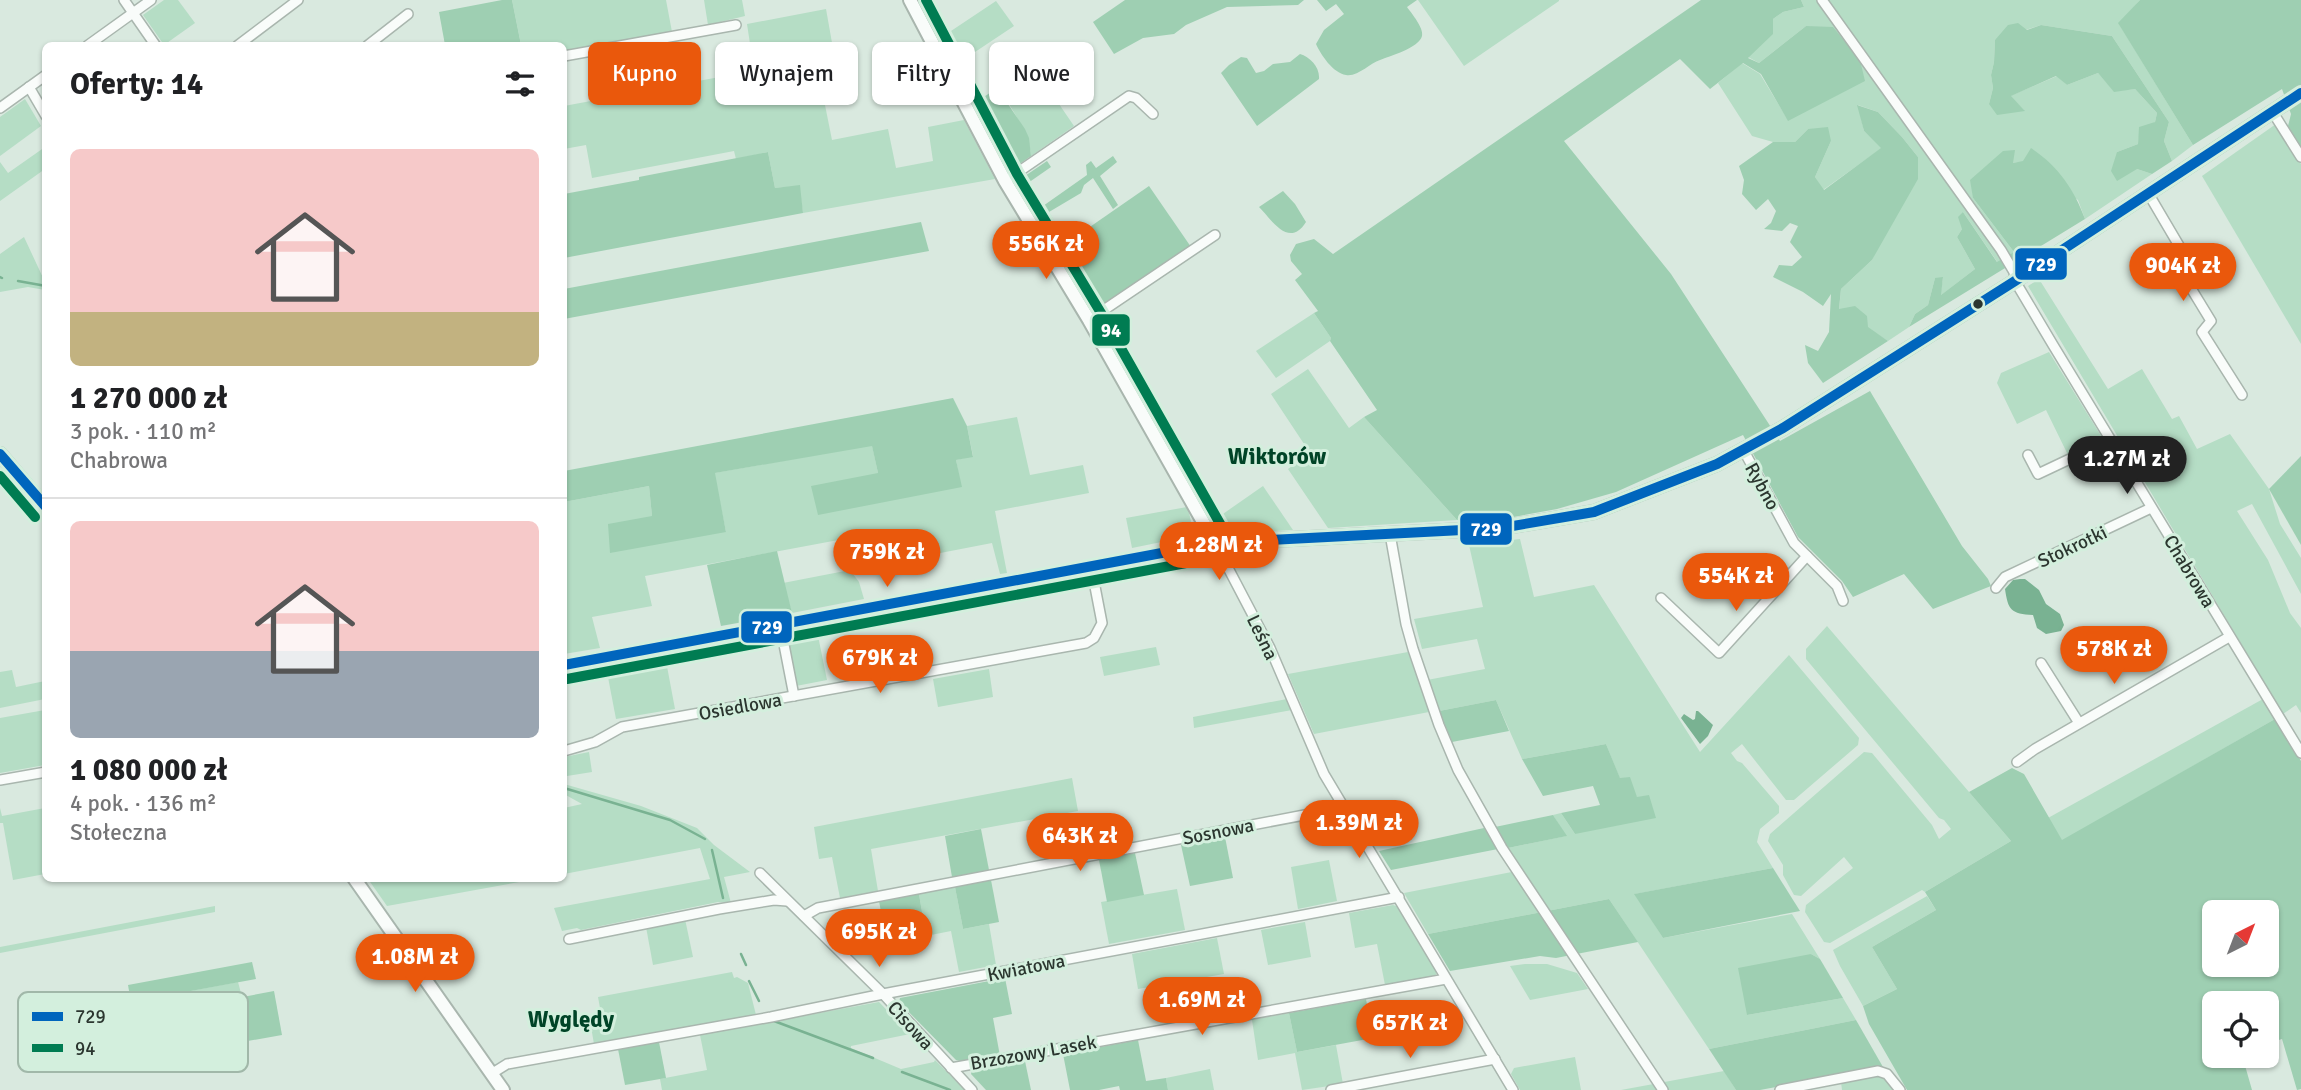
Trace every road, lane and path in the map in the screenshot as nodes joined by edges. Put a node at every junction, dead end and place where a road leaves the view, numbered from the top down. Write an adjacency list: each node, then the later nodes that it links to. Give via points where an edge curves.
1 (124, 0): 6 (street)
2 (152, 0): 6 (street)
3 (298, 0): 11 (street)
4 (910, 0): 22 (street, Leśna)
5 (1822, 0): 25 (street, Chabrowa, via 2001,250)
6 (133, 13): 9 (street); 10 (street)
7 (408, 15): 12 (street)
8 (736, 25): 13 (street)
9 (93, 42)
10 (153, 42)
11 (242, 42)
12 (372, 42)
13 (567, 55)
14 (42, 78): 15 (street)
15 (29, 87): 17 (street); 18 (street)
16 (2301, 93): 19 (street)
17 (0, 108)
18 (42, 109)
19 (2272, 111): 21 (street); 23 (street)
20 (1153, 114): 22 (street, via 1129,96)
21 (2301, 157)
22 (1005, 181): 26 (street, Leśna)
23 (2148, 193): 25 (street); 27 (street, via 2191,265 2186,280 2211,321 2202,332)
24 (1215, 235): 26 (street)
25 (2015, 281): 28 (street, Chabrowa); 29 (street)
26 (1089, 320): 35 (street, Leśna)
27 (2242, 395)
28 (2110, 440): 31 (street, via 2038,474); 33 (street, Chabrowa)
29 (1744, 451): 34 (street, via 1594,512 1501,528); 36 (street, Rybno, via 1794,542)
30 (0, 454): 32 (street)
31 (2028, 455)
32 (42, 503)
33 (2151, 508): 38 (street, Stokrotki, via 2005,577); 42 (street, Chabrowa)
34 (1390, 534): 35 (street); 68 (street, via 1413,649 1458,770 1502,848)
35 (1215, 543): 37 (street); 52 (street, Leśna, via 1270,648 1324,774)
36 (1807, 556): 39 (street, via 1719,653); 40 (street, Rybno, via 1837,586)
37 (1091, 566): 41 (street); 45 (street, Osiedlowa, via 1102,623 1086,643)
38 (1996, 588)
39 (1661, 598)
40 (1843, 601)
41 (780, 624): 44 (street); 45 (street)
42 (2230, 636): 46 (street); 48 (street, Chabrowa)
43 (2041, 663): 46 (street)
44 (567, 664)
45 (794, 696): 47 (street, Osiedlowa, via 622,727)
46 (2079, 723): 49 (street)
47 (567, 750)
48 (2301, 754)
49 (2017, 762)
50 (42, 773): 51 (street)
51 (0, 780)
52 (1346, 807): 55 (street, Leśna); 57 (street, Sosnowa, via 818,908)
53 (760, 873): 56 (street, Cisowa)
54 (357, 882): 63 (street)
55 (1399, 897): 59 (street, Leśna); 60 (street, Kwiatowa)
56 (789, 901): 57 (street, Cisowa); 58 (street, via 719,909)
57 (804, 916): 60 (street, Cisowa)
58 (569, 939)
59 (1446, 979): 61 (street, Leśna); 62 (street, Brzozowy Lasek)
60 (883, 994): 62 (street, Cisowa); 63 (street, Kwiatowa, via 507,1064)
61 (1495, 1059): 66 (street); 67 (street, Leśna)
62 (951, 1068): 65 (street, Cisowa)
63 (491, 1074): 64 (street)
64 (503, 1090)
65 (972, 1090)
66 (1331, 1090)
67 (1513, 1090)
68 (1663, 1090)
69 (1780, 1090): 70 (street, via 1878,1071 1887,1074)
70 (1900, 1090)

